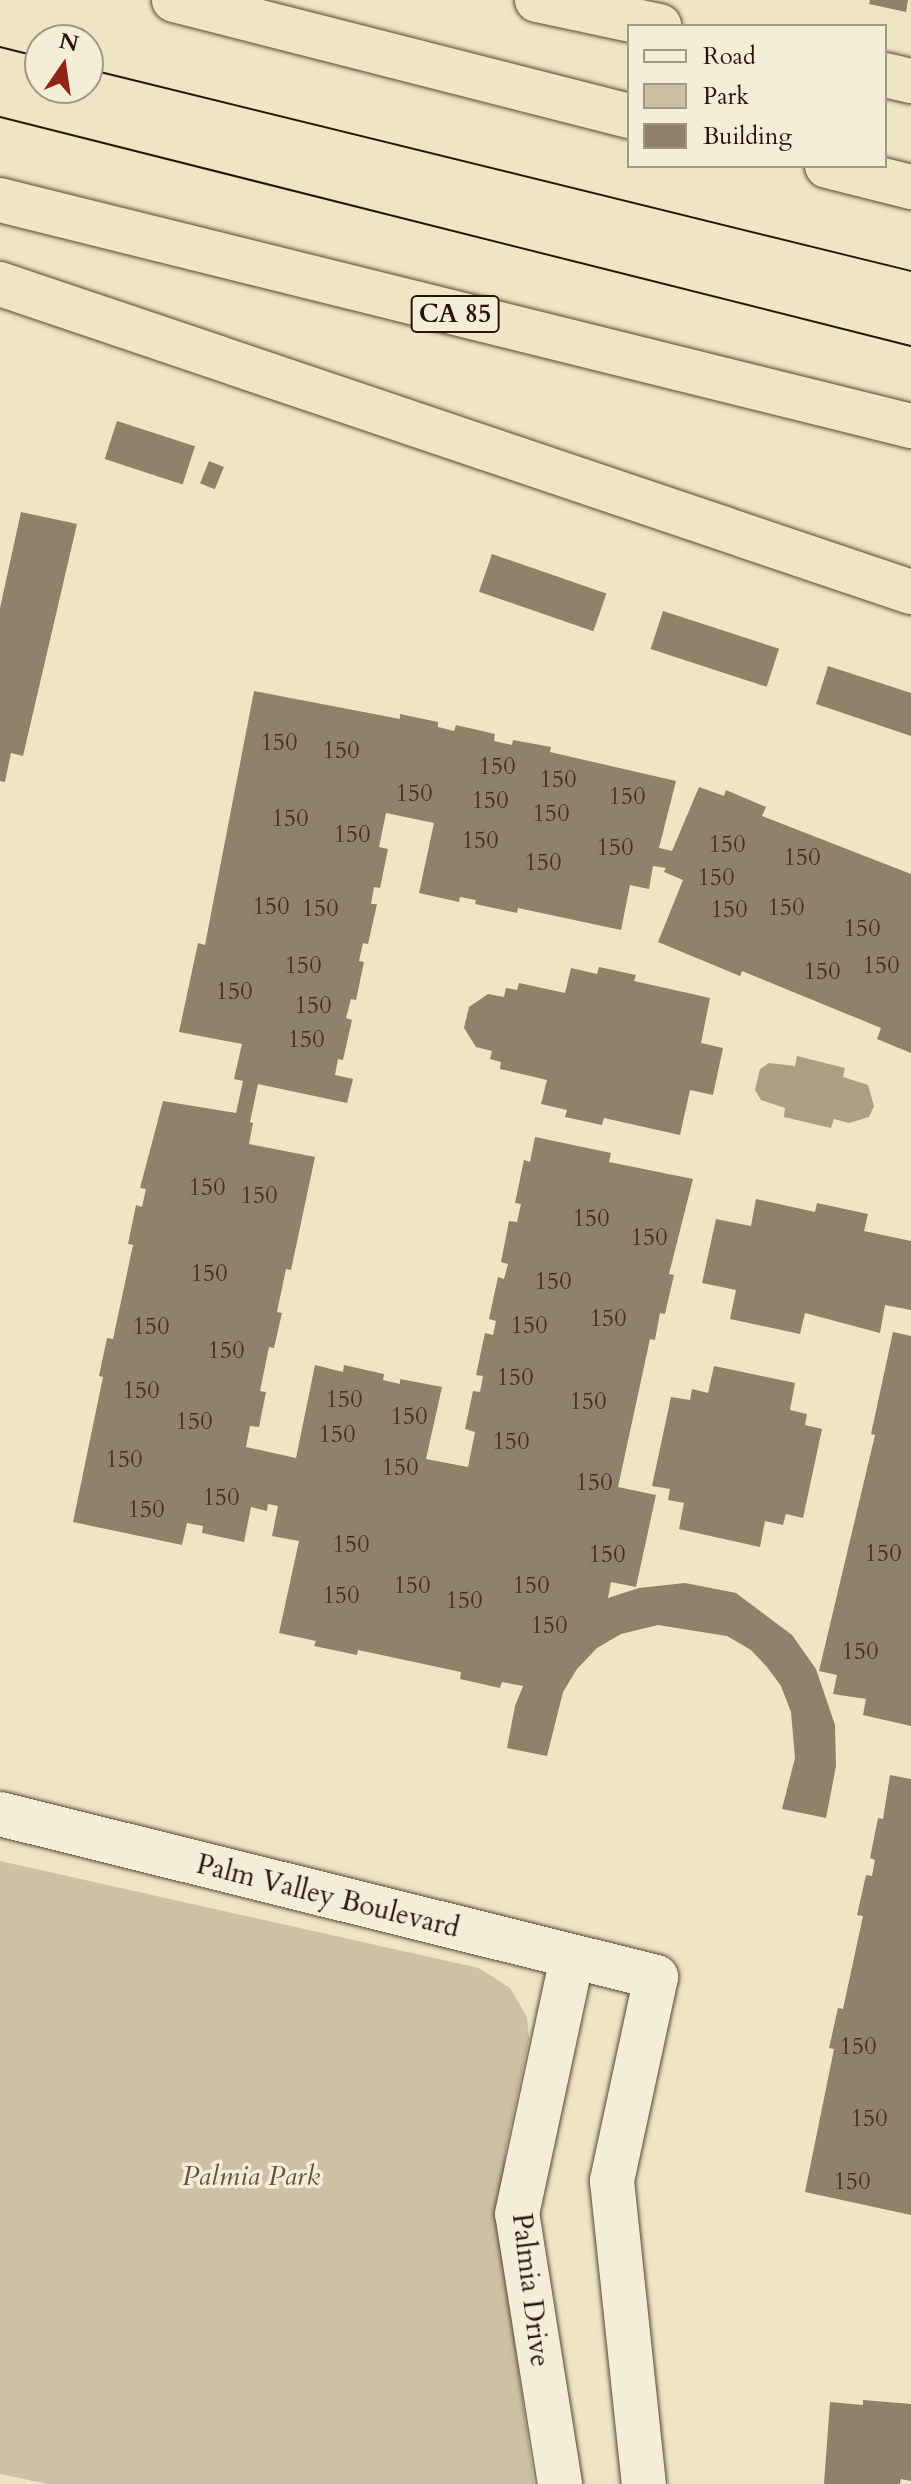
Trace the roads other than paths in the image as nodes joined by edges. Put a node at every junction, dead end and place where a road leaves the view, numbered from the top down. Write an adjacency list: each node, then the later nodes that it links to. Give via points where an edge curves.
1 (174, 0): 6 (highway)
2 (537, 0): 3 (highway)
3 (650, 24)
4 (887, 75): 5 (highway)
5 (911, 81)
6 (627, 115)
7 (835, 168): 8 (highway)
8 (911, 187)
9 (0, 200): 11 (highway, CA 85)
10 (0, 284): 12 (highway)
11 (911, 426)
12 (911, 592)
13 (0, 1814): 14 (street, Palm Valley Boulevard)
14 (572, 1957): 15 (street, Palmia Drive, via 517,2214); 16 (street, Palm Valley Boulevard, via 656,1977 612,2181)
15 (560, 2484)
16 (644, 2484)

